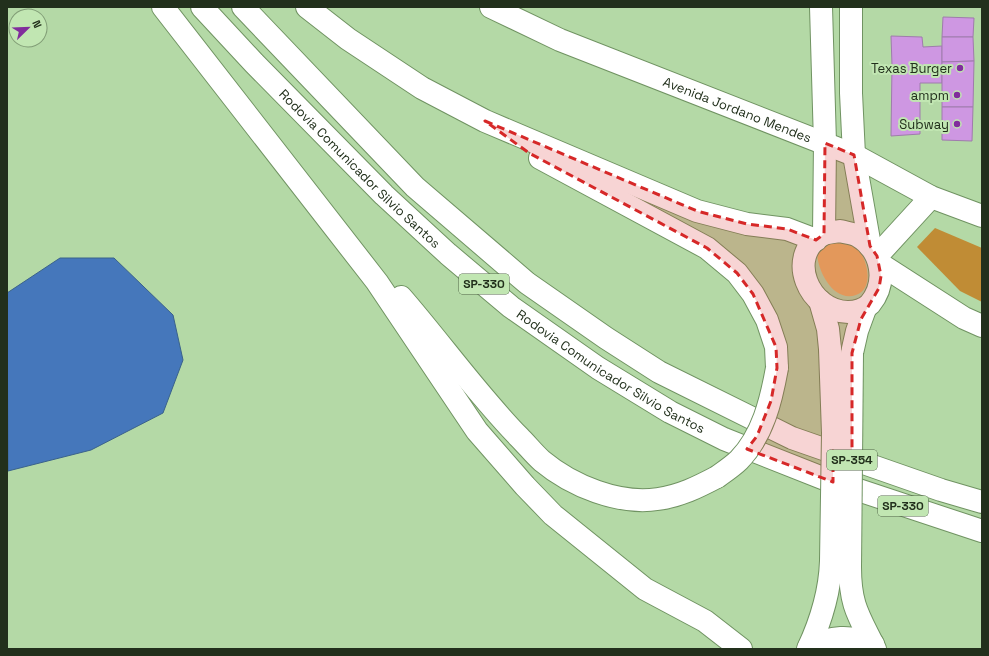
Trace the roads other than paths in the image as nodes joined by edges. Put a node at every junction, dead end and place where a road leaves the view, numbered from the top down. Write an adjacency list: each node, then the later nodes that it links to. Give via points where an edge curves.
1 (163, 7): 15 (main road)
2 (202, 7): 20 (main road, Rodovia Comunicador Silvio Santos / SP-330, via 379,189 448,254 511,307 598,368 670,412 724,439 825,479)
3 (243, 7): 19 (main road, Rodovia Comunicador Silvio Santos / SP-330, via 415,187 526,283 606,338 658,372 792,438)
4 (307, 7): 8 (main road, via 348,39 422,88)
5 (491, 7): 9 (main road, Avenida Jordano Mendes, via 567,43)
6 (821, 7): 9 (main road)
7 (850, 7): 10 (main road)
8 (485, 121): 13 (main road, via 697,211 747,224 787,229); 15 (main road, bridge, via 529,153 707,248 737,273 754,294 767,320 776,347 777,368 771,400 757,436 739,460 717,477 684,494 656,500 630,500 599,493 567,478 542,461 501,419 399,295)
9 (825, 143): 10 (main road, Avenida Jordano Mendes); 13 (main road)
10 (854, 155): 11 (main road, Avenida Jordano Mendes); 14 (main road, SP-354)
11 (931, 197): 12 (main road, Avenida Jordano Mendes); 14 (main road)
12 (982, 216)
13 (820, 237): 14 (main road, via 840,231 857,235); 16 (main road, SP-354, via 806,254 803,271 808,288)
14 (876, 255): 17 (main road, SP-354, via 881,276 879,288); 18 (main road, via 964,318)
15 (377, 282): 24 (main road, via 477,431 548,510 645,589 705,621)
16 (820, 301): 17 (main road, SP-354, via 829,308 841,312); 21 (main road, SP-354, bridge, via 828,329 830,349)
17 (865, 309): 21 (main road, SP-354, bridge, via 852,353)
18 (982, 326)
19 (982, 502)
20 (982, 531)
21 (841, 564): 22 (main road, SP-354, via 850,583 854,604 864,630); 23 (main road, SP-354, via 829,587)
22 (874, 646): 23 (main road, via 860,639 847,637 821,641)
23 (809, 648)
24 (742, 649)

